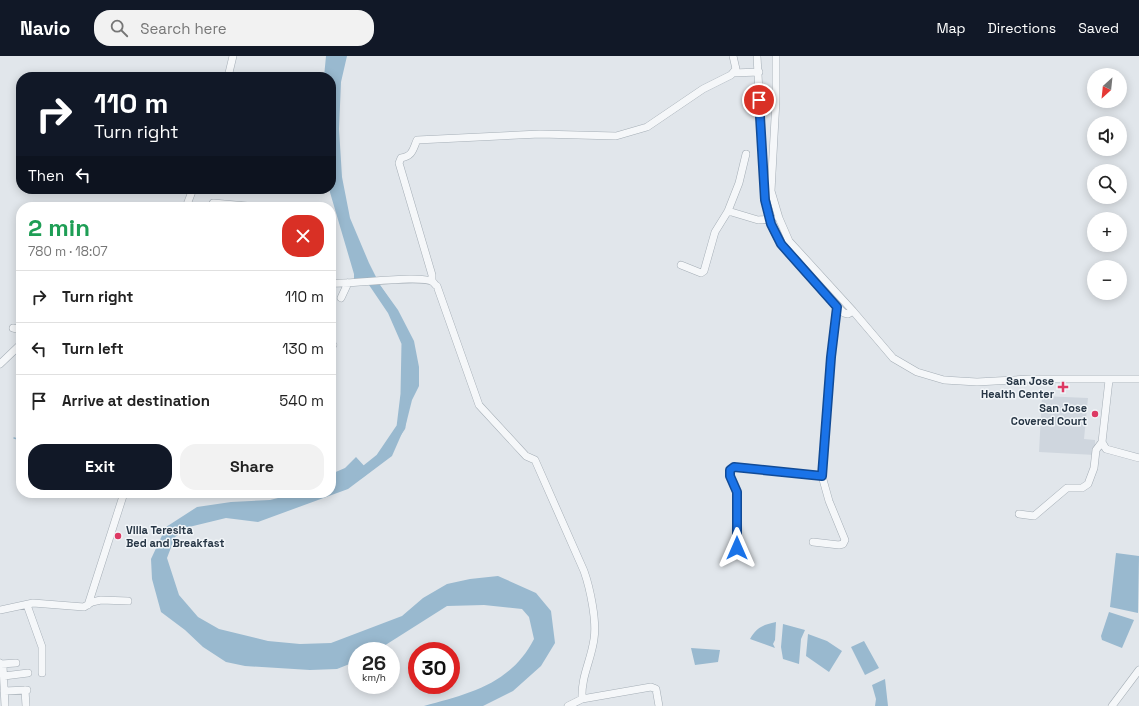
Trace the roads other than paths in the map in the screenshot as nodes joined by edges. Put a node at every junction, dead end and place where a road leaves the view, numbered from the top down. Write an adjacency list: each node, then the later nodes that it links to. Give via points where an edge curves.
1 (733, 56): 7 (street, via 736,69)
2 (757, 56): 6 (street)
3 (776, 56): 9 (street)
4 (234, 62): 5 (street)
5 (230, 72)
6 (759, 72): 7 (street); 8 (street)
7 (733, 73): 15 (street, via 703,89 647,127 616,136 540,134 417,140 412,153 401,158 399,163)
8 (759, 100): 9 (street); 13 (street, via 765,200)
9 (776, 100): 12 (street, via 771,191)
10 (746, 154): 11 (street, via 739,183)
11 (728, 211): 13 (street, via 758,220); 14 (street, via 715,232 703,273)
12 (779, 218): 13 (street); 20 (street, via 788,241)
13 (770, 219): 19 (street, via 781,244)
14 (681, 265)
15 (432, 281): 17 (street, via 406,279); 45 (street, via 479,405 526,456 535,460 591,589 594,638 582,684)
16 (336, 283): 17 (street)
17 (351, 284): 18 (street)
18 (341, 298)
19 (837, 307): 20 (street, via 844,313); 29 (street)
20 (853, 311): 26 (street, via 893,358 917,372 944,380)
21 (13, 328): 22 (street)
22 (16, 329)
23 (16, 351): 24 (street, via 12,357)
24 (0, 364)
25 (1139, 379): 26 (street)
26 (1108, 380): 27 (street)
27 (1102, 442): 28 (street, via 1106,449); 31 (street, via 1096,450 1094,468 1086,487 1067,488 1034,516)
28 (1139, 458)
29 (822, 476): 32 (street, via 845,540 839,545); 33 (street, via 734,467 730,470 737,492)
30 (122, 498): 36 (street)
31 (1018, 514)
32 (813, 542)
33 (737, 548)
34 (128, 602): 36 (street, via 101,600)
35 (27, 604): 36 (street); 37 (street); 42 (street, via 42,647)
36 (87, 606)
37 (0, 610)
38 (16, 663): 39 (street)
39 (1, 664): 43 (street)
40 (1139, 670): 50 (street)
41 (28, 673): 43 (street)
42 (42, 673)
43 (4, 676): 44 (street)
44 (4, 691): 46 (street); 47 (street, via 26,690)
45 (582, 699): 48 (street); 49 (street, via 652,687 656,689)
46 (5, 706)
47 (26, 706)
48 (568, 706)
49 (659, 706)
50 (1112, 706)

